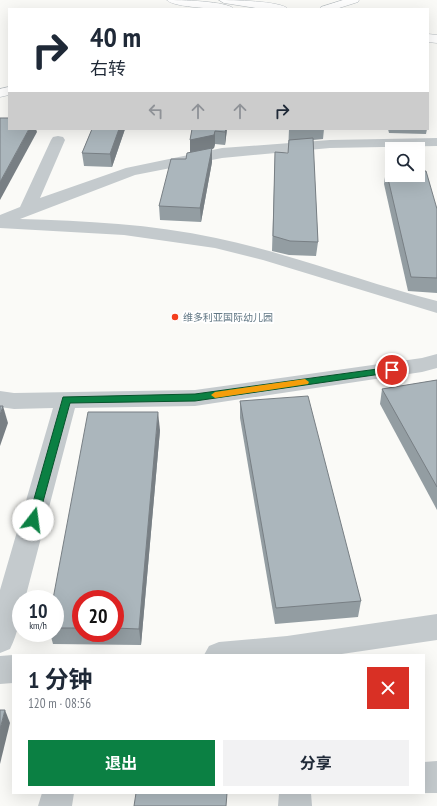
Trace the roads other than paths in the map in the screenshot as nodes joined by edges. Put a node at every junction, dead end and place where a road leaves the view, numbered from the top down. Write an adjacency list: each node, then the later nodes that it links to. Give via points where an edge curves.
1 (172, 0): 4 (main road)
2 (224, 0): 5 (main road)
3 (354, 0): 6 (main road)
4 (223, 8)
5 (276, 8)
6 (329, 8)
7 (58, 140): 9 (street)
8 (437, 142): 9 (street, via 330,144 222,153 131,171)
9 (27, 210): 10 (street)
10 (0, 222): 11 (street, via 93,227 187,238 244,249 394,297)
11 (437, 307)
12 (437, 361): 14 (street, via 195,398)
13 (0, 399): 14 (street)
14 (66, 400): 16 (street)
15 (437, 627): 17 (street)
16 (0, 640)
17 (287, 652): 18 (street)
18 (242, 654)
19 (12, 669): 20 (street)
20 (0, 670)
21 (437, 777): 22 (street)
22 (425, 778)
23 (58, 794): 25 (street)
24 (295, 794): 26 (street)
25 (55, 806)
26 (295, 806)

